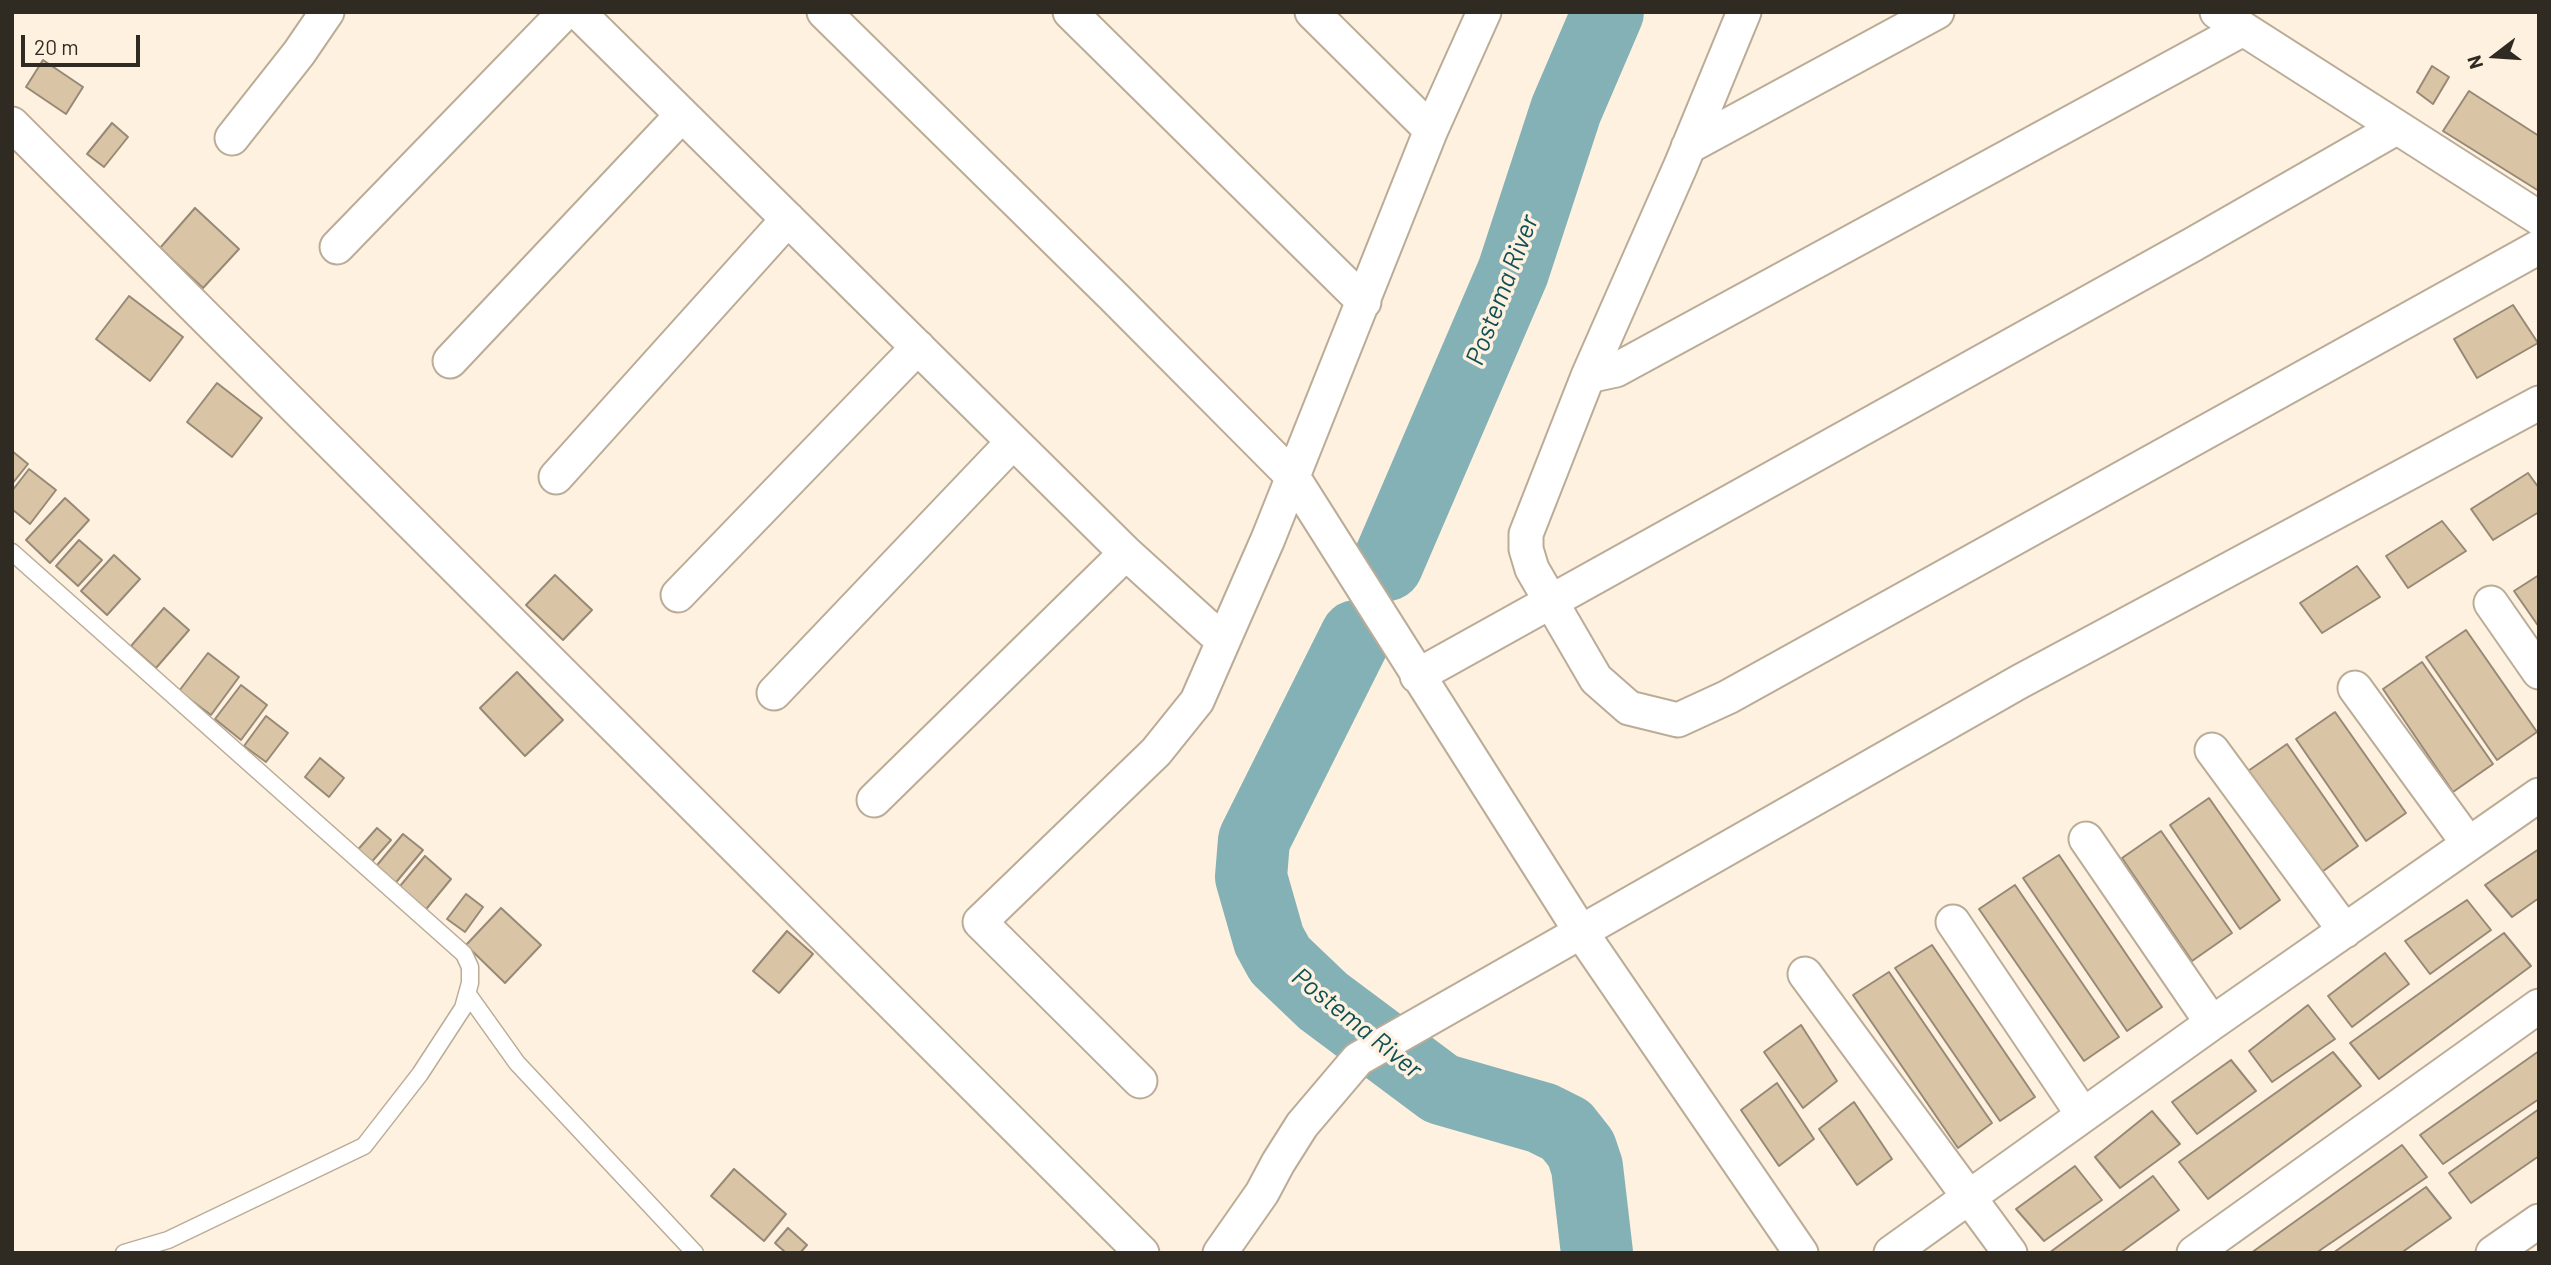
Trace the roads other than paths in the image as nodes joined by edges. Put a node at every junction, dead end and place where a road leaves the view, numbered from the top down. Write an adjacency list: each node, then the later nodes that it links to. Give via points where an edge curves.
1 (327, 12): 15 (street)
2 (565, 12): 19 (street)
3 (578, 12): 11 (street)
4 (824, 12): 28 (street)
5 (1070, 12): 21 (street)
6 (1312, 12): 14 (street)
7 (1484, 12): 14 (street)
8 (1744, 12): 16 (street)
9 (1937, 12): 16 (street)
10 (2230, 21): 13 (street); 24 (street, via 1616,370)
11 (681, 115): 18 (street); 23 (street)
12 (12, 124): 57 (street)
13 (2396, 128): 17 (street); 32 (street)
14 (1431, 130): 21 (street)
15 (232, 138)
16 (1688, 147): 24 (street)
17 (2539, 218)
18 (788, 219): 22 (street); 27 (street)
19 (337, 247)
20 (2539, 247): 32 (street, via 1728,697 1678,720 1629,708 1596,679)
21 (1364, 302): 28 (street)
22 (918, 347): 26 (street); 31 (street)
23 (450, 360)
24 (1588, 376): 32 (street, via 1526,534 1532,569)
25 (2539, 402): 46 (street, via 2019,682)
26 (1013, 442): 30 (street); 38 (street)
27 (556, 477)
28 (1293, 477): 34 (street); 36 (street)
29 (12, 552): 48 (lane, via 464,954 470,967)
30 (1126, 553): 34 (street); 41 (street)
31 (678, 595)
32 (1552, 603): 36 (street)
33 (2491, 603): 35 (street)
34 (1223, 641): 51 (street, via 1197,701 1156,752 980,922)
35 (2539, 672)
36 (1417, 676): 46 (street)
37 (2355, 688): 43 (street)
38 (774, 693)
39 (2212, 750): 45 (street)
40 (2539, 795): 43 (street)
41 (874, 800)
42 (2086, 839): 50 (street)
43 (2468, 844): 45 (street)
44 (1953, 922): 52 (street)
45 (2345, 931): 50 (street)
46 (1581, 932): 58 (street, via 1357,1059 1302,1125); 59 (street)
47 (1805, 974): 53 (street)
48 (467, 993): 55 (lane, via 463,1008 420,1074 364,1146 168,1240); 56 (lane, via 517,1063)
49 (2539, 1006): 62 (street)
50 (2212, 1023): 52 (street)
51 (1140, 1081)
52 (2083, 1115): 53 (street)
53 (1970, 1198): 60 (street); 61 (street)
54 (2539, 1221): 63 (street)
55 (124, 1253)
56 (695, 1253)
57 (1142, 1253)
58 (1220, 1253)
59 (1801, 1253)
60 (1891, 1253)
61 (2010, 1253)
62 (2194, 1253)
63 (2493, 1253)

